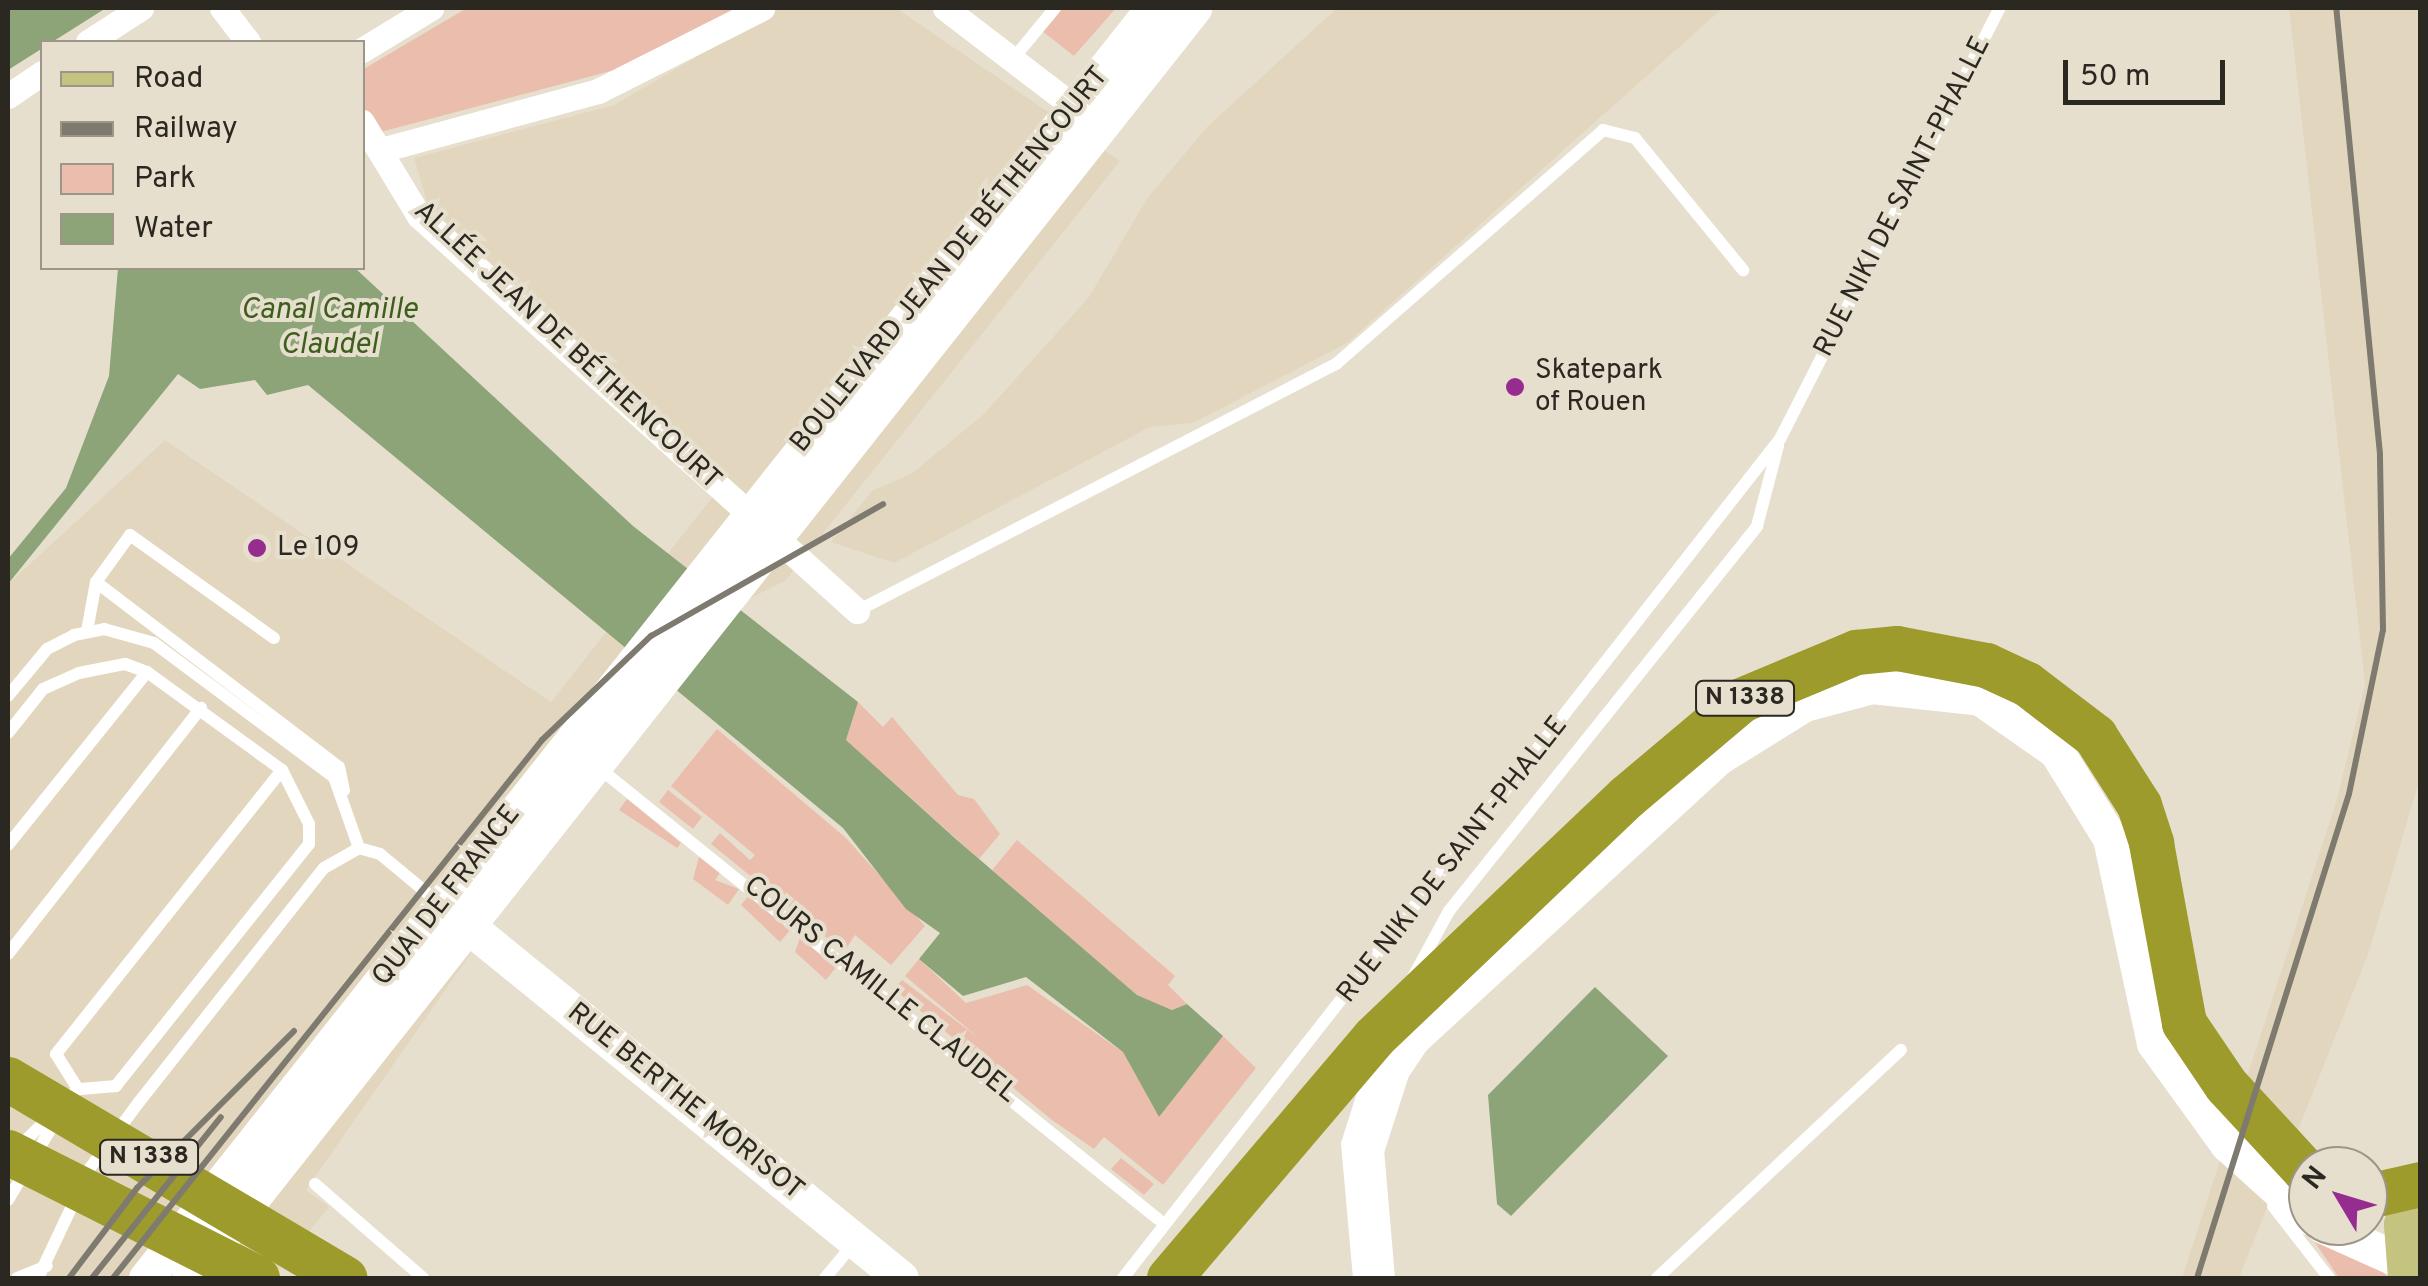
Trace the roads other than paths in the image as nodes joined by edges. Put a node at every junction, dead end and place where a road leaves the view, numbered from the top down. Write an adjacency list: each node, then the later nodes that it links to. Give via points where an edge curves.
1 (141, 8): 10 (street)
2 (222, 8): 11 (street)
3 (431, 8): 12 (street)
4 (762, 8): 18 (street, via 598,91)
5 (946, 8): 13 (street)
6 (1055, 8): 13 (lane)
7 (1153, 8): 16 (main road, BOULEVARD JEAN DE BÉTHENCOURT)
8 (1194, 8): 16 (main road, BOULEVARD JEAN DE BÉTHENCOURT)
9 (2000, 8): 20 (lane, RUE NIKI DE SAINT-PHALLE)
10 (91, 40)
11 (246, 40)
12 (365, 48)
13 (1013, 59): 16 (street)
14 (40, 74): 15 (street)
15 (8, 96)
16 (1085, 115): 21 (main road, BOULEVARD JEAN DE BÉTHENCOURT); 22 (main road, BOULEVARD JEAN DE BÉTHENCOURT)
17 (365, 126): 18 (street, ALLÉE JEAN DE BÉTHENCOURT)
18 (381, 150): 21 (street, ALLÉE JEAN DE BÉTHENCOURT, via 420,216)
19 (1743, 270): 24 (lane, via 1634,138 1603,130 1336,364)
20 (1780, 439): 39 (lane, RUE NIKI DE SAINT-PHALLE, via 1756,526 1449,911); 65 (lane, RUE NIKI DE SAINT-PHALLE)
21 (747, 514): 22 (street, ALLÉE JEAN DE BÉTHENCOURT); 36 (main road, QUAI DE FRANCE)
22 (778, 541): 24 (street, ALLÉE JEAN DE BÉTHENCOURT); 31 (main road, QUAI DE FRANCE)
23 (96, 582): 25 (lane); 26 (lane, via 130,535); 33 (lane, via 339,768)
24 (857, 611)
25 (87, 632): 28 (lane, via 47,649); 33 (lane, via 154,643)
26 (274, 638)
27 (147, 672): 29 (lane); 30 (lane, via 126,664 79,673 43,689); 34 (lane)
28 (8, 696)
29 (201, 708): 32 (lane); 38 (lane)
30 (8, 733)
31 (597, 766): 37 (main road, QUAI DE FRANCE); 51 (lane, COURS CAMILLE CLAUDEL)
32 (282, 770): 42 (lane, via 56,1054); 42 (lane, via 306,808 309,844 116,1086)
33 (343, 792): 35 (lane)
34 (8, 845)
35 (359, 848): 36 (lane, via 380,854); 56 (lane, via 324,868 139,1102 90,1168)
36 (440, 904): 37 (main road, RUE BERTHE MORISOT); 58 (main road, QUAI DE FRANCE)
37 (468, 927): 52 (main road, RUE BERTHE MORISOT); 59 (main road, QUAI DE FRANCE)
38 (8, 954)
39 (1394, 1018): 45 (highway, N 1338, via 1714,720 1813,664 1897,648 1947,654 2013,678 2096,736 2145,824 2184,1023); 66 (highway, N 1338); 67 (lane, RUE NIKI DE SAINT-PHALLE, via 1348,1144)
40 (1901, 1050): 69 (lane)
41 (8, 1079): 61 (highway, N 1338)
42 (78, 1089): 44 (lane); 50 (lane)
43 (8, 1152): 60 (highway, N 1338)
44 (8, 1162)
45 (2288, 1183)
46 (315, 1184): 62 (lane)
47 (2420, 1186): 49 (highway); 55 (main road, via 2404,1225)
48 (2288, 1189): 68 (main road, N 1338, via 2219,1136 2154,1043 2110,838 2078,779 2012,714 1914,685 1804,704 1718,756 1452,996 1392,1069 1366,1150)
49 (2388, 1192)
50 (8, 1200)
51 (1158, 1219)
52 (856, 1240): 63 (lane); 64 (main road, RUE BERTHE MORISOT)
53 (2317, 1246): 70 (lane)
54 (2361, 1246): 55 (main road)
55 (2406, 1270)
56 (42, 1272): 57 (lane)
57 (17, 1278)
58 (146, 1278)
59 (189, 1278)
60 (257, 1278)
61 (345, 1278)
62 (423, 1278)
63 (825, 1278)
64 (900, 1278)
65 (1123, 1278)
66 (1169, 1278)
67 (1358, 1278)
68 (1377, 1278)
69 (1657, 1278)
70 (2330, 1278)

